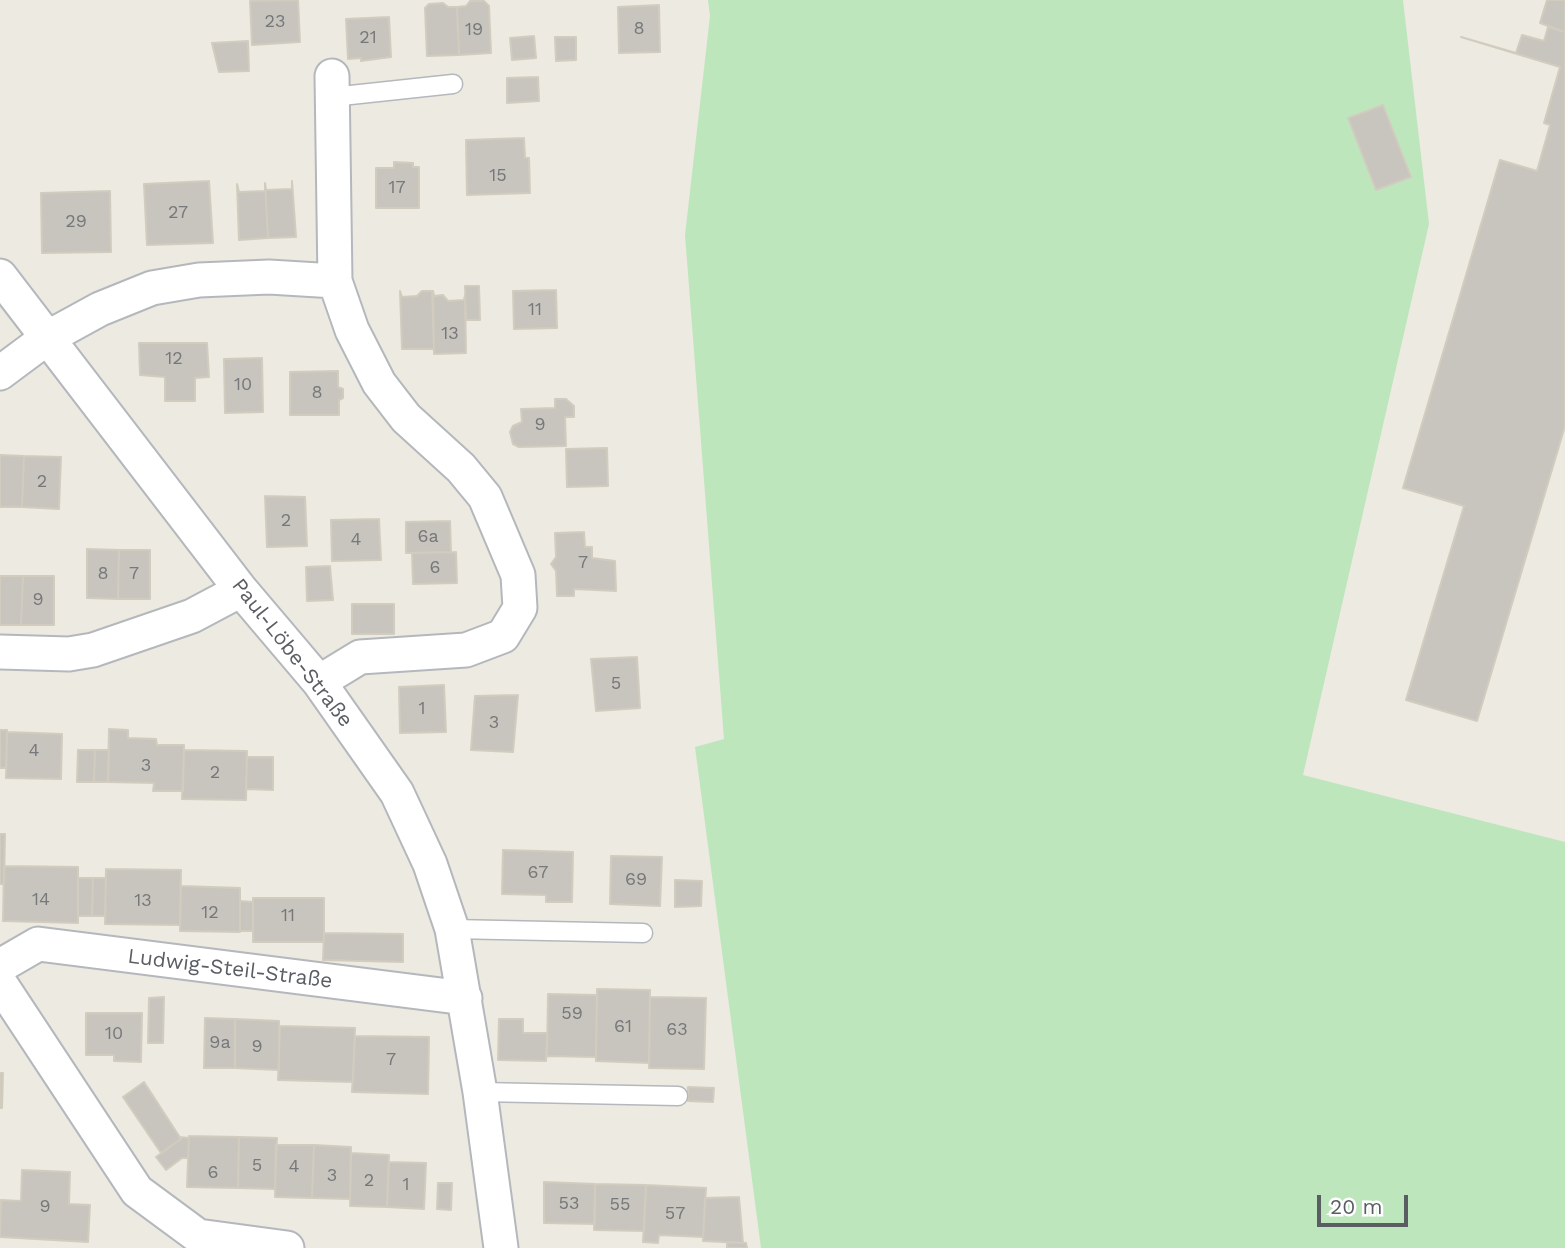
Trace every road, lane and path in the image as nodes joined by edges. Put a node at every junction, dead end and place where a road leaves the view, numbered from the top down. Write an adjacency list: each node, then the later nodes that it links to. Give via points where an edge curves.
1 (453, 84): 2 (lane)
2 (332, 86): 4 (street)
3 (0, 276): 5 (street, Paul-Löbe-Straße)
4 (335, 281): 5 (street, via 269,277 199,280 152,288); 9 (street, via 352,330 379,383 406,418 461,468 485,498 518,575 520,608 503,636 466,650 360,657)
5 (47, 338): 6 (street); 7 (street, Paul-Löbe-Straße)
6 (0, 373)
7 (241, 590): 8 (street, via 192,616 93,650); 9 (street, Paul-Löbe-Straße)
8 (0, 652)
9 (319, 682): 10 (street, Paul-Löbe-Straße, via 397,793 430,864)
10 (452, 929): 11 (lane); 14 (street, Paul-Löbe-Straße)
11 (643, 933)
12 (0, 966): 14 (street, Ludwig-Steil-Straße, via 38,944)
13 (0, 983): 17 (street, via 136,1191 198,1236)
14 (465, 998): 15 (street, Paul-Löbe-Straße)
15 (480, 1092): 16 (lane); 18 (street, Paul-Löbe-Straße)
16 (678, 1096)
17 (286, 1248)
18 (501, 1248)

